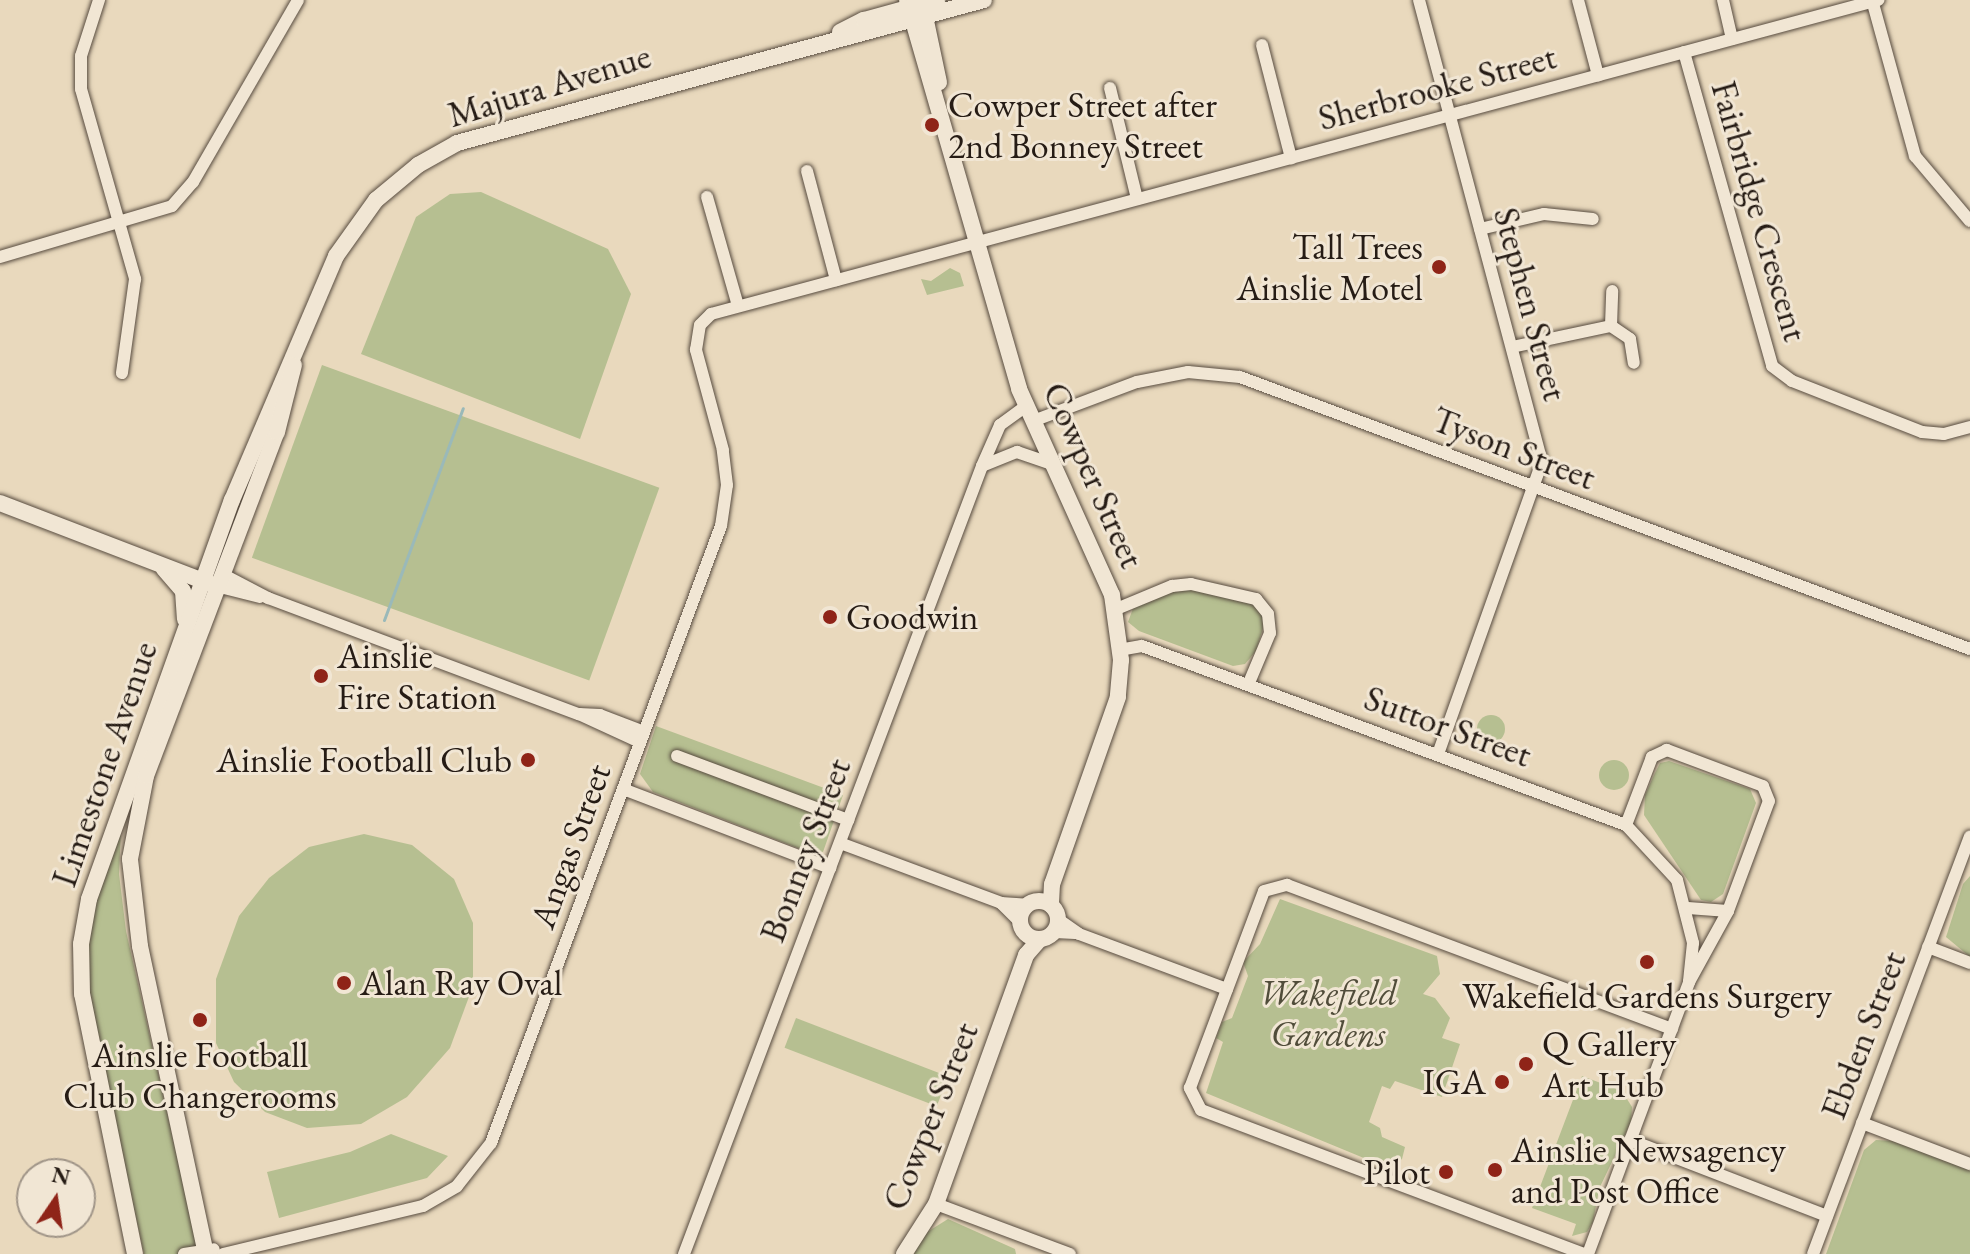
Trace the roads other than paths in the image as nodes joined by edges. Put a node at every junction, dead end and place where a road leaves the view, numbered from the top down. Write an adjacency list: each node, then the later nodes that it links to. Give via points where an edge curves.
1 (99, 0): 26 (street, via 81,56 81,89)
2 (298, 0): 26 (street, via 184,195 161,213)
3 (890, 0): 10 (main road)
4 (984, 0): 9 (main road, Majura Avenue)
5 (1419, 0): 17 (street, Stephen Street)
6 (1578, 0): 15 (street, Sherbrooke Street)
7 (1723, 0): 12 (street)
8 (1874, 0): 12 (street, Sherbrooke Street); 23 (street, via 1915,156)
9 (919, 7): 10 (main road, Majura Avenue); 11 (main road, Majura Avenue); 28 (main road, Cowper Street)
10 (864, 20): 11 (main road, Majura Avenue)
11 (828, 38): 36 (main road, Majura Avenue, via 487,132 418,165 376,200 336,256)
12 (1732, 39): 14 (street, Sherbrooke Street)
13 (1262, 45): 18 (street, Sherbrooke Street)
14 (1684, 52): 15 (street, Sherbrooke Street); 41 (street, Fairbridge Crescent, via 1772,366 1792,381 1922,432 1944,434)
15 (1598, 75): 17 (street, Sherbrooke Street)
16 (1110, 88): 21 (street)
17 (1450, 115): 18 (street, Sherbrooke Street); 27 (street, Stephen Street)
18 (1291, 158): 21 (street, Sherbrooke Street)
19 (807, 171): 30 (street)
20 (707, 197): 32 (street)
21 (1137, 199): 28 (street, Sherbrooke Street)
22 (1970, 200): 23 (street)
23 (1959, 209): 25 (street)
24 (1593, 219): 27 (street, via 1544,214)
25 (1970, 221)
26 (116, 227): 29 (street); 38 (street, via 136,296)
27 (1480, 229): 35 (street, Stephen Street)
28 (979, 242): 30 (street, Sherbrooke Street); 39 (main road, Cowper Street)
29 (0, 257)
30 (836, 280): 32 (street, Sherbrooke Street)
31 (1612, 291): 33 (street)
32 (738, 306): 34 (street, Sherbrooke Street, via 711,314)
33 (1611, 326): 35 (street); 37 (street, via 1630,339)
34 (697, 336): 57 (street, Angas Street, via 696,350 723,450 726,504)
35 (1512, 347): 45 (street, Stephen Street, via 1542,462)
36 (296, 352): 40 (main road, Majura Avenue); 42 (main road, Majura Avenue)
37 (1634, 363)
38 (122, 373)
39 (1029, 413): 43 (main road, Cowper Street); 44 (street, Bonney Street, via 1000,425); 45 (street, Tyson Street, via 1137,382 1213,370)
40 (260, 426): 42 (main road); 46 (main road, Majura Avenue)
41 (1970, 427)
42 (277, 432): 48 (main road, Majura Avenue)
43 (1052, 464): 44 (street, via 1017,452); 52 (main road, Cowper Street, via 1100,564)
44 (982, 466): 61 (street, Bonney Street)
45 (1535, 489): 54 (street, Tyson Street); 58 (street, Stephen Street)
46 (232, 500): 48 (main road); 51 (main road, Majura Avenue)
47 (0, 503): 49 (main road)
48 (250, 507): 51 (main road, Majura Avenue)
49 (44, 520): 50 (main road); 51 (main road)
50 (157, 563): 51 (main road); 53 (main road, via 183,591)
51 (214, 578): 53 (main road, Limestone Avenue); 57 (street); 87 (main road, Limestone Avenue, via 146,776 130,859 140,946)
52 (1114, 610): 55 (main road, Cowper Street); 56 (street, via 1172,586 1191,584 1256,599 1268,614 1270,633)
53 (185, 628): 89 (main road, Limestone Avenue, via 98,864 81,944 90,1048)
54 (1970, 649)
55 (1119, 650): 56 (street, Suttor Street, via 1142,646); 67 (main road, Cowper Street, via 1118,697)
56 (1248, 685): 58 (street, Suttor Street)
57 (642, 737): 60 (street, Angas Street)
58 (1438, 754): 62 (street, Suttor Street)
59 (677, 756): 61 (street)
60 (623, 789): 66 (street); 88 (street, Angas Street, via 491,1143 471,1172 441,1198 403,1213)
61 (848, 820): 64 (street, Bonney Street)
62 (1626, 825): 70 (street, Suttor Street, via 1677,880); 71 (street, via 1652,757 1667,750 1763,786 1769,801)
63 (1970, 837): 65 (street, Ebden Street)
64 (840, 843): 66 (street, Bonney Street); 68 (street)
65 (1966, 857): 75 (street, Ebden Street)
66 (830, 868): 91 (street, Bonney Street)
67 (1052, 884): 69 (main road, Cowper Street); 72 (main road, Cowper Street)
68 (1001, 903): 69 (street); 73 (street)
69 (1028, 904): 72 (main road); 73 (main road)
70 (1688, 908): 71 (street); 78 (street, Suttor Street, via 1693,943)
71 (1728, 911): 78 (street)
72 (1055, 919): 74 (main road); 79 (street, via 1079,934)
73 (1022, 926): 74 (main road); 76 (main road, Cowper Street)
74 (1039, 940): 76 (main road, Cowper Street)
75 (1928, 947): 77 (street); 81 (street, Ebden Street)
76 (1026, 955): 84 (main road, Cowper Street)
77 (1970, 963)
78 (1689, 982): 80 (street)
79 (1227, 989): 80 (street, via 1264,891 1287,885); 94 (street, via 1190,1088 1201,1110)
80 (1672, 1029): 82 (street)
81 (1862, 1123): 83 (street); 85 (street, Ebden Street)
82 (1630, 1140): 85 (street); 94 (street)
83 (1970, 1164)
84 (936, 1204): 86 (street); 92 (main road, Cowper Street)
85 (1827, 1216): 95 (street, Ebden Street)
86 (1037, 1248): 93 (street)
87 (206, 1252): 88 (street, Angas Street); 90 (street, Angas Street)
88 (228, 1252)
89 (135, 1254)
90 (184, 1254)
91 (684, 1254)
92 (904, 1254)
93 (1070, 1254)
94 (1586, 1254)
95 (1813, 1254)

